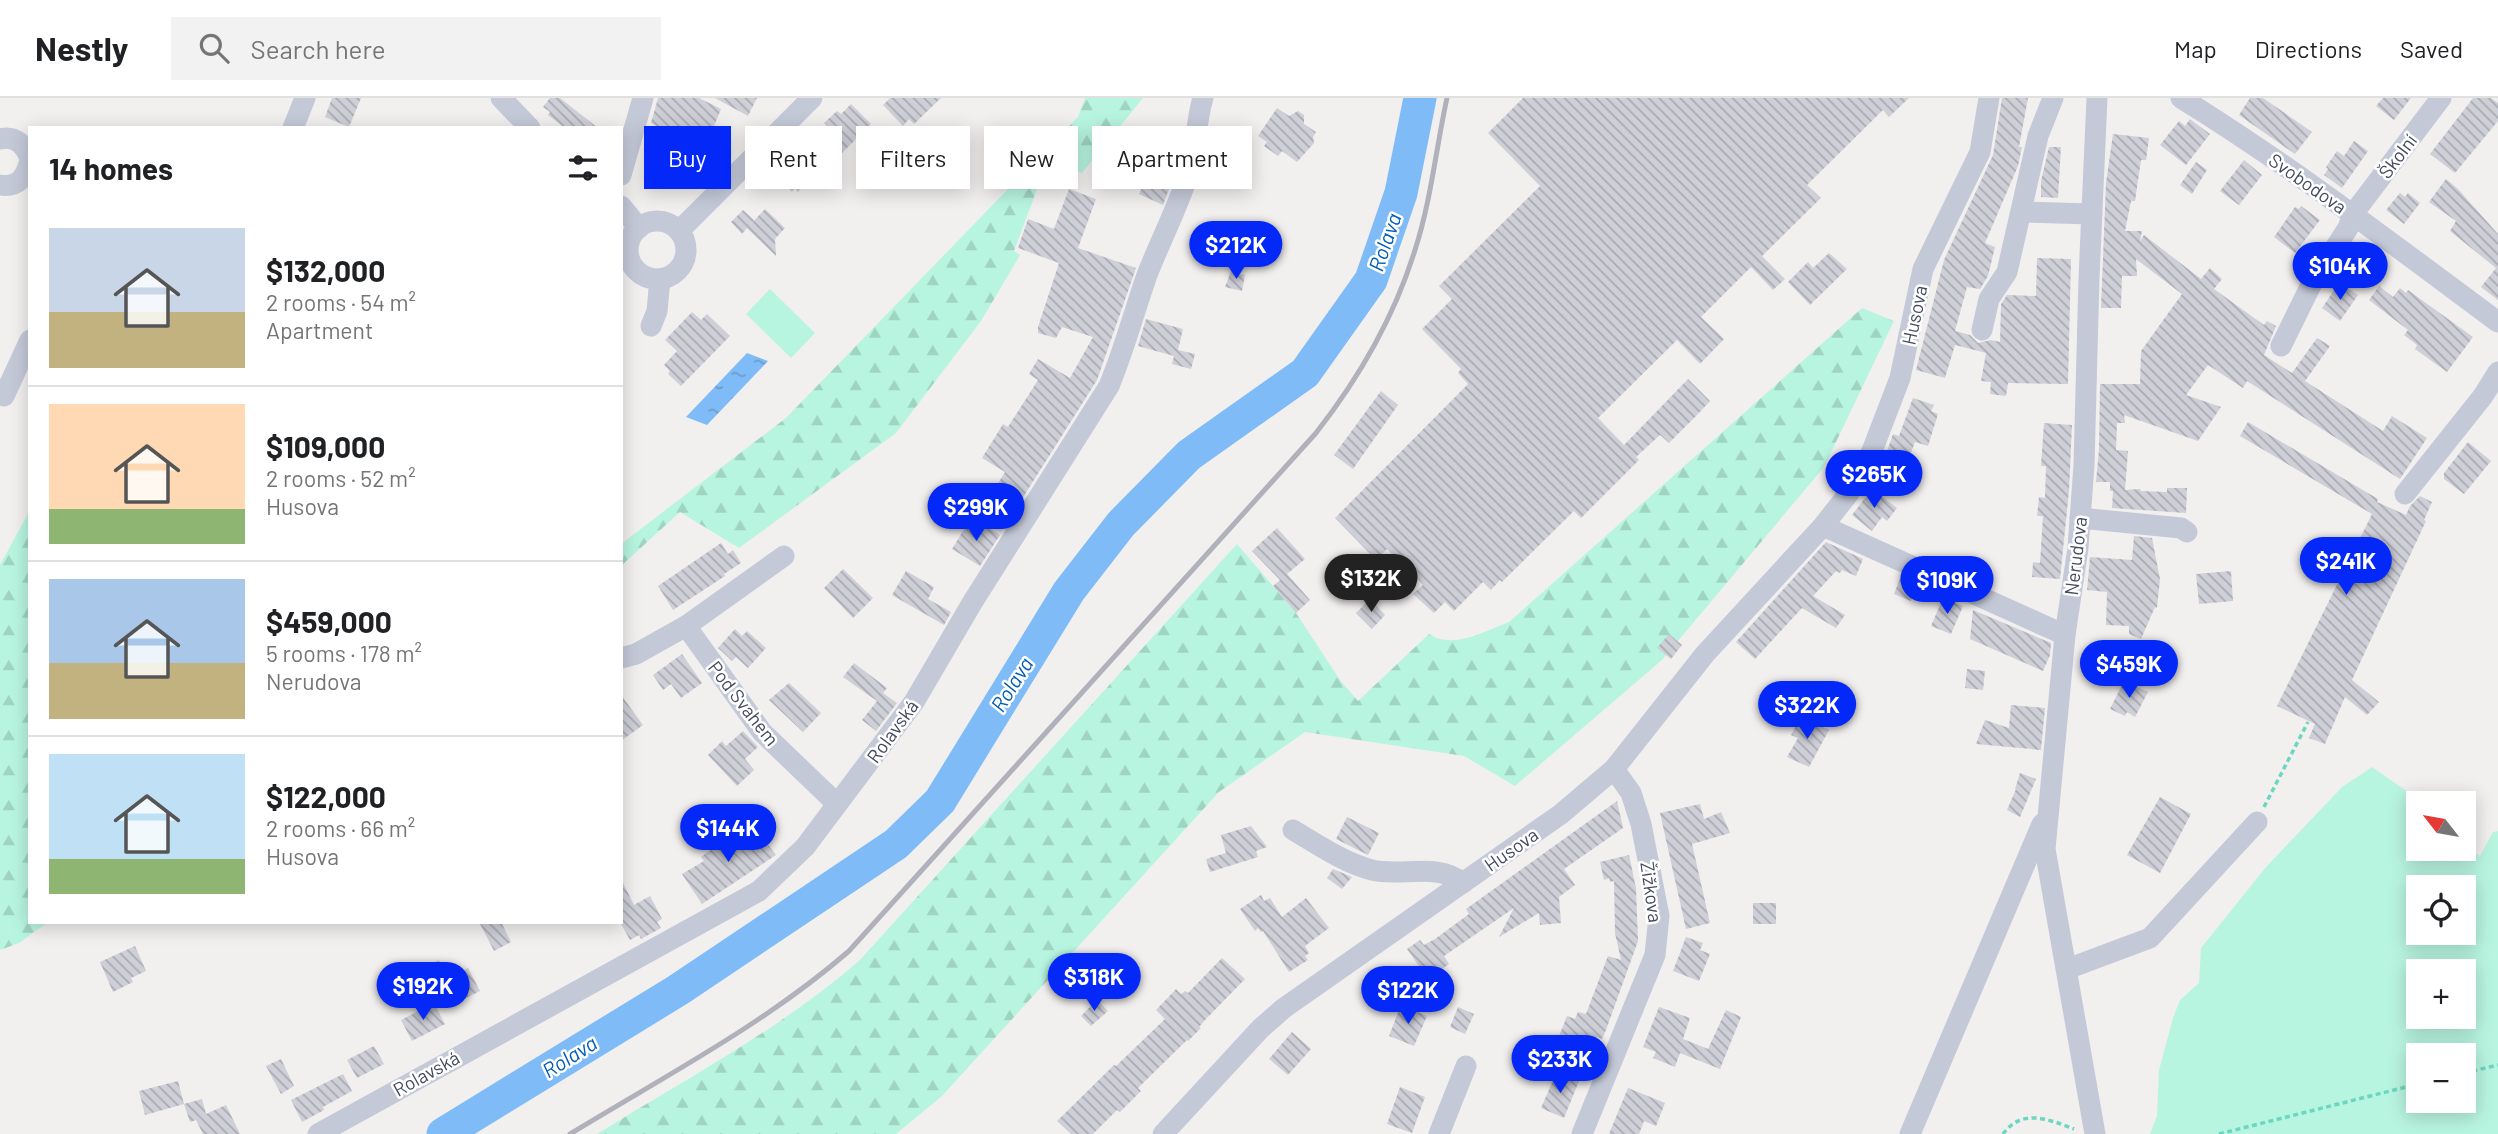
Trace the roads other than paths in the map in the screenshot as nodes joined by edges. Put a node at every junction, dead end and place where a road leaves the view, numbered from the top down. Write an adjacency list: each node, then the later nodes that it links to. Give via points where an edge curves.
1 (305, 98): 11 (street)
2 (501, 98): 12 (street)
3 (643, 98): 15 (street)
4 (812, 98): 23 (street)
5 (1203, 98): 42 (street, Rolavská, via 1190,168 1109,386 914,702)
6 (1989, 98): 35 (street, Husova, via 1980,152 1923,269 1900,379 1872,451 1849,493)
7 (2053, 98): 19 (street, via 2038,136)
8 (2097, 98): 20 (street, Nerudova)
9 (2181, 98): 21 (street, Svobodova)
10 (2441, 98): 21 (street, Školní)
11 (294, 126)
12 (528, 126)
13 (0, 139): 14 (street, via 16,140 26,149)
14 (28, 162)
15 (623, 167)
16 (28, 169): 17 (street, via 17,183)
17 (0, 185)
18 (623, 208): 22 (street)
19 (2023, 212): 20 (street); 28 (street, via 2007,272 1989,299)
20 (2092, 214): 34 (street, Nerudova)
21 (2353, 214): 26 (street, Svobodova); 29 (street, Školní)
22 (639, 228): 23 (street, via 659,222); 24 (street)
23 (679, 231): 25 (street, via 684,260 670,276)
24 (625, 255): 25 (street, via 639,273)
25 (660, 279): 27 (street)
26 (2498, 322)
27 (651, 326)
28 (1982, 330)
29 (2281, 346)
30 (25, 363): 32 (street)
31 (2498, 372): 33 (street)
32 (4, 396)
33 (2405, 494)
34 (2080, 518): 36 (street); 39 (street, Nerudova)
35 (1823, 526): 39 (street); 41 (street, Husova, via 1705,654)
36 (2187, 532)
37 (784, 556): 38 (street)
38 (685, 626): 40 (street); 42 (street, Pod Svahem, via 762,732)
39 (2065, 635): 43 (street, Nerudova)
40 (623, 658)
41 (1614, 769): 46 (street, Husova, via 1561,814); 53 (street, Žižkova, via 1631,793 1642,824 1659,916 1655,955)
42 (837, 804): 50 (street, Rolavská, via 805,847 759,891)
43 (2049, 807): 47 (street, Nerudova, via 2045,849); 54 (street)
44 (2257, 822): 47 (street, via 2150,938)
45 (1293, 830): 46 (street, via 1374,871 1441,872)
46 (1463, 883): 51 (street, Husova, via 1284,1008)
47 (2067, 969): 49 (street, Nerudova)
48 (1466, 1066): 52 (street)
49 (2086, 1132)
50 (318, 1134)
51 (1163, 1134)
52 (1438, 1134)
53 (1583, 1134)
54 (1910, 1134)

